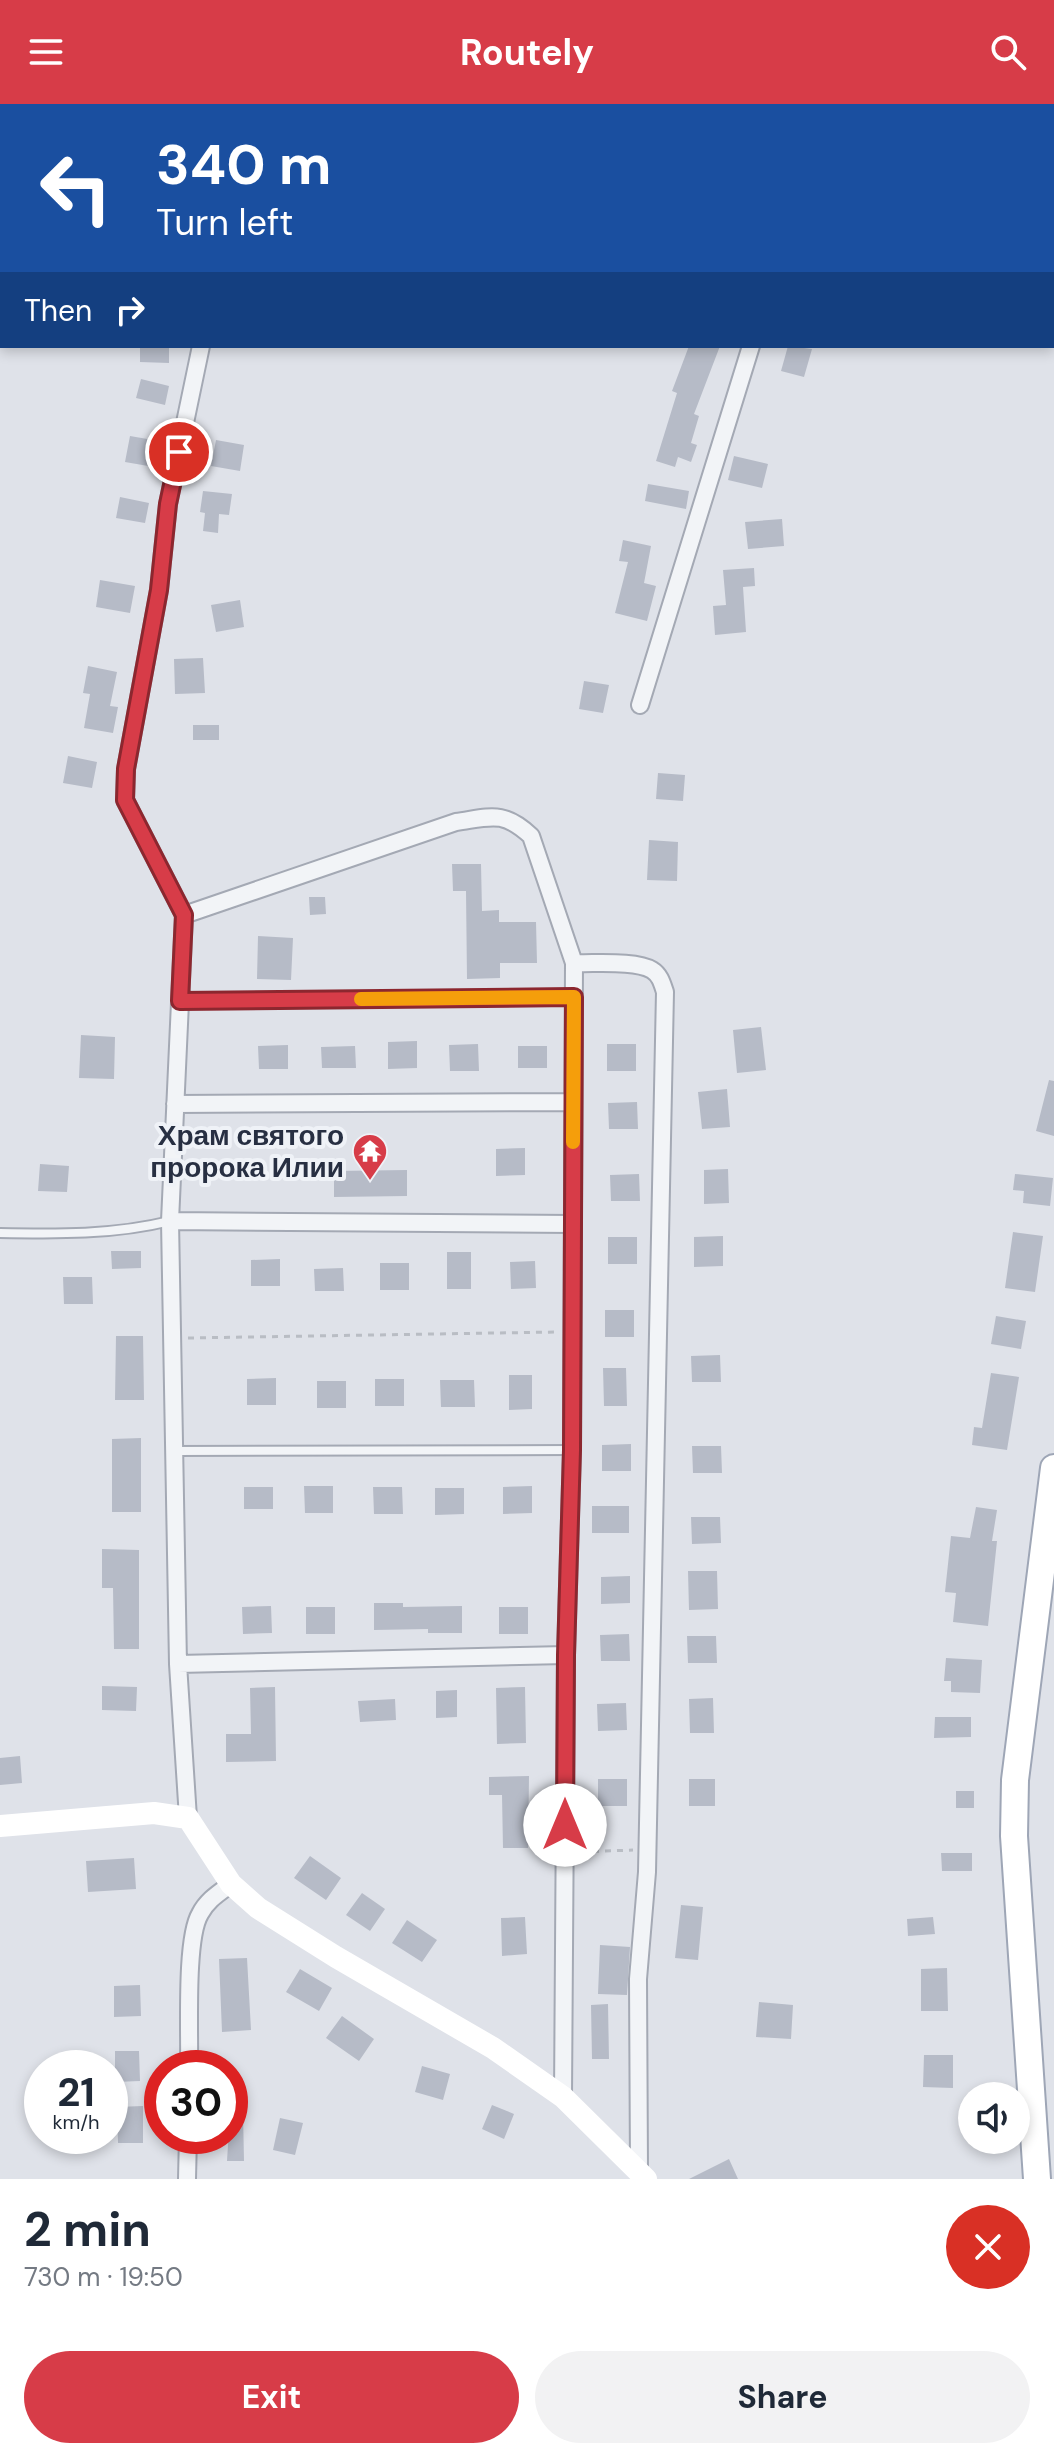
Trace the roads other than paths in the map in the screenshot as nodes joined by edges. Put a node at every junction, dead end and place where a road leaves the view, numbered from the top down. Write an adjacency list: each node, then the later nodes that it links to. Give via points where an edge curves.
1 (201, 348): 4 (street, via 168,504 125,800)
2 (750, 348): 3 (street)
3 (640, 705)
4 (184, 915): 5 (street, via 456,822 497,816 531,836); 7 (street)
5 (574, 963): 6 (street); 24 (street, via 651,969 665,992 647,1850 638,1979)
6 (574, 997): 7 (lane); 8 (street)
7 (180, 1001): 9 (street)
8 (573, 1102): 9 (street); 11 (street)
9 (175, 1104): 10 (street)
10 (170, 1221): 11 (street); 12 (lane, via 100,1232); 14 (street)
11 (573, 1224): 13 (street)
12 (0, 1233)
13 (572, 1450): 14 (lane); 16 (street)
14 (174, 1451): 17 (street)
15 (1054, 1468): 26 (main road, via 1015,1780 1014,1836)
16 (566, 1655): 17 (street); 22 (street)
17 (178, 1664): 18 (street)
18 (188, 1818): 19 (street, via 154,1813); 20 (street)
19 (0, 1826)
20 (231, 1884): 21 (street, via 210,1899 191,1939); 22 (street, via 271,1916 493,2048)
21 (189, 2050)
22 (563, 2097): 24 (street)
23 (188, 2154): 25 (street)
24 (642, 2175)
25 (187, 2179)
26 (1037, 2179)

